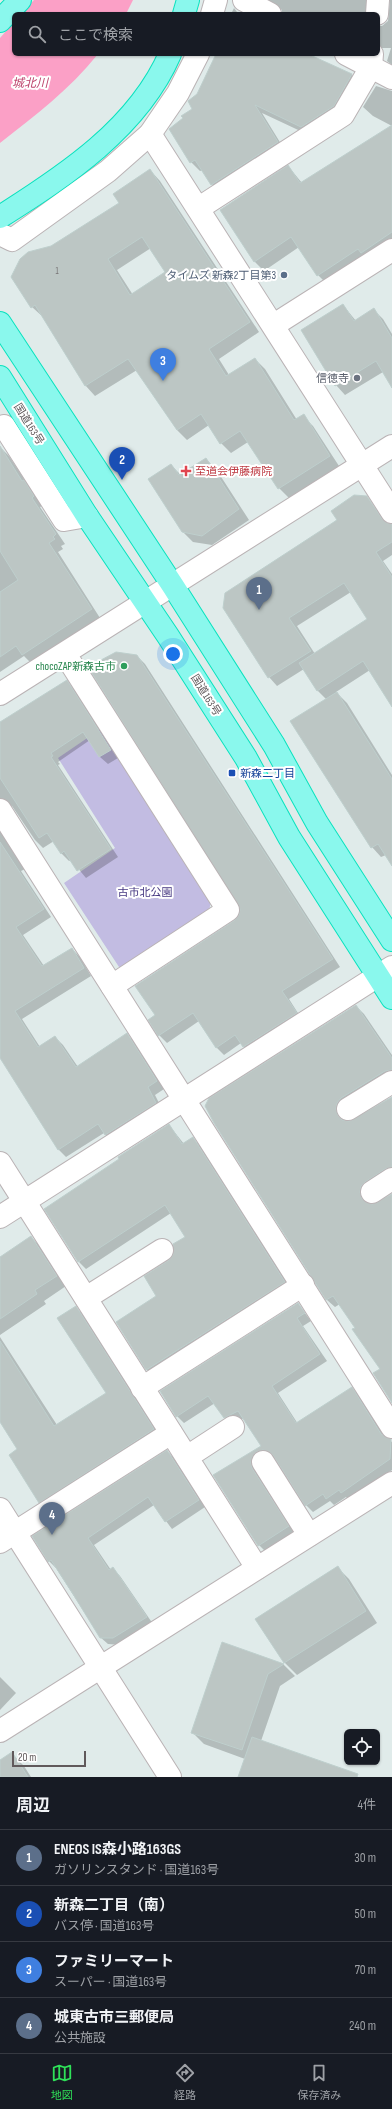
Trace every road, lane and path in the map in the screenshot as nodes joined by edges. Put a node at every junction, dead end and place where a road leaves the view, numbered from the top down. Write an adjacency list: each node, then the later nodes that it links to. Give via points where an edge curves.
1 (20, 0): 10 (highway)
2 (188, 0): 6 (highway)
3 (216, 0): 7 (street)
4 (244, 0): 8 (street)
5 (378, 0): 9 (street)
6 (185, 12)
7 (213, 12)
8 (266, 12)
9 (377, 12)
10 (0, 21)
11 (169, 56): 18 (highway, via 138,104 105,141)
12 (197, 56): 16 (street, via 178,93)
13 (353, 56): 14 (street)
14 (372, 61): 15 (street); 17 (street, via 343,115)
15 (392, 78)
16 (150, 134): 17 (street); 18 (street, via 108,171 12,240)
17 (199, 208): 21 (street)
18 (2, 227)
19 (392, 250): 21 (street)
20 (0, 323): 28 (highway)
21 (274, 325): 25 (street)
22 (0, 376): 27 (highway, 国道163号)
23 (3, 426): 27 (street, via 64,520)
24 (392, 446): 25 (street)
25 (362, 466): 26 (street); 28 (street)
26 (392, 512)
27 (87, 516): 29 (highway, 国道163号)
28 (173, 586): 29 (street); 34 (highway, via 274,745 321,830)
29 (146, 603): 30 (street); 35 (highway, 国道163号, via 246,758 289,837)
30 (65, 654): 31 (street); 36 (street, via 228,910)
31 (0, 694)
32 (0, 810): 33 (street)
33 (7, 835): 36 (street)
34 (392, 940)
35 (385, 972): 37 (highway, 国道163号); 39 (street)
36 (112, 986): 39 (street)
37 (392, 998)
38 (392, 1082): 40 (street)
39 (185, 1100): 44 (street); 47 (street)
40 (348, 1109)
41 (0, 1163): 44 (street)
42 (392, 1179): 43 (street)
43 (372, 1192)
44 (24, 1201): 45 (street); 48 (street)
45 (0, 1217)
46 (162, 1250): 48 (street)
47 (303, 1285): 49 (street); 51 (street)
48 (86, 1298): 49 (street)
49 (142, 1388): 52 (street)
50 (233, 1427): 53 (street)
51 (392, 1427)
52 (171, 1433): 53 (street); 58 (street)
53 (187, 1457): 59 (street)
54 (263, 1462): 57 (street)
55 (392, 1483): 57 (street)
56 (0, 1509): 58 (street)
57 (309, 1535): 59 (street)
58 (7, 1537): 60 (street)
59 (257, 1568): 60 (street)
60 (100, 1668): 61 (street); 62 (street)
61 (0, 1731)
62 (170, 1777)

